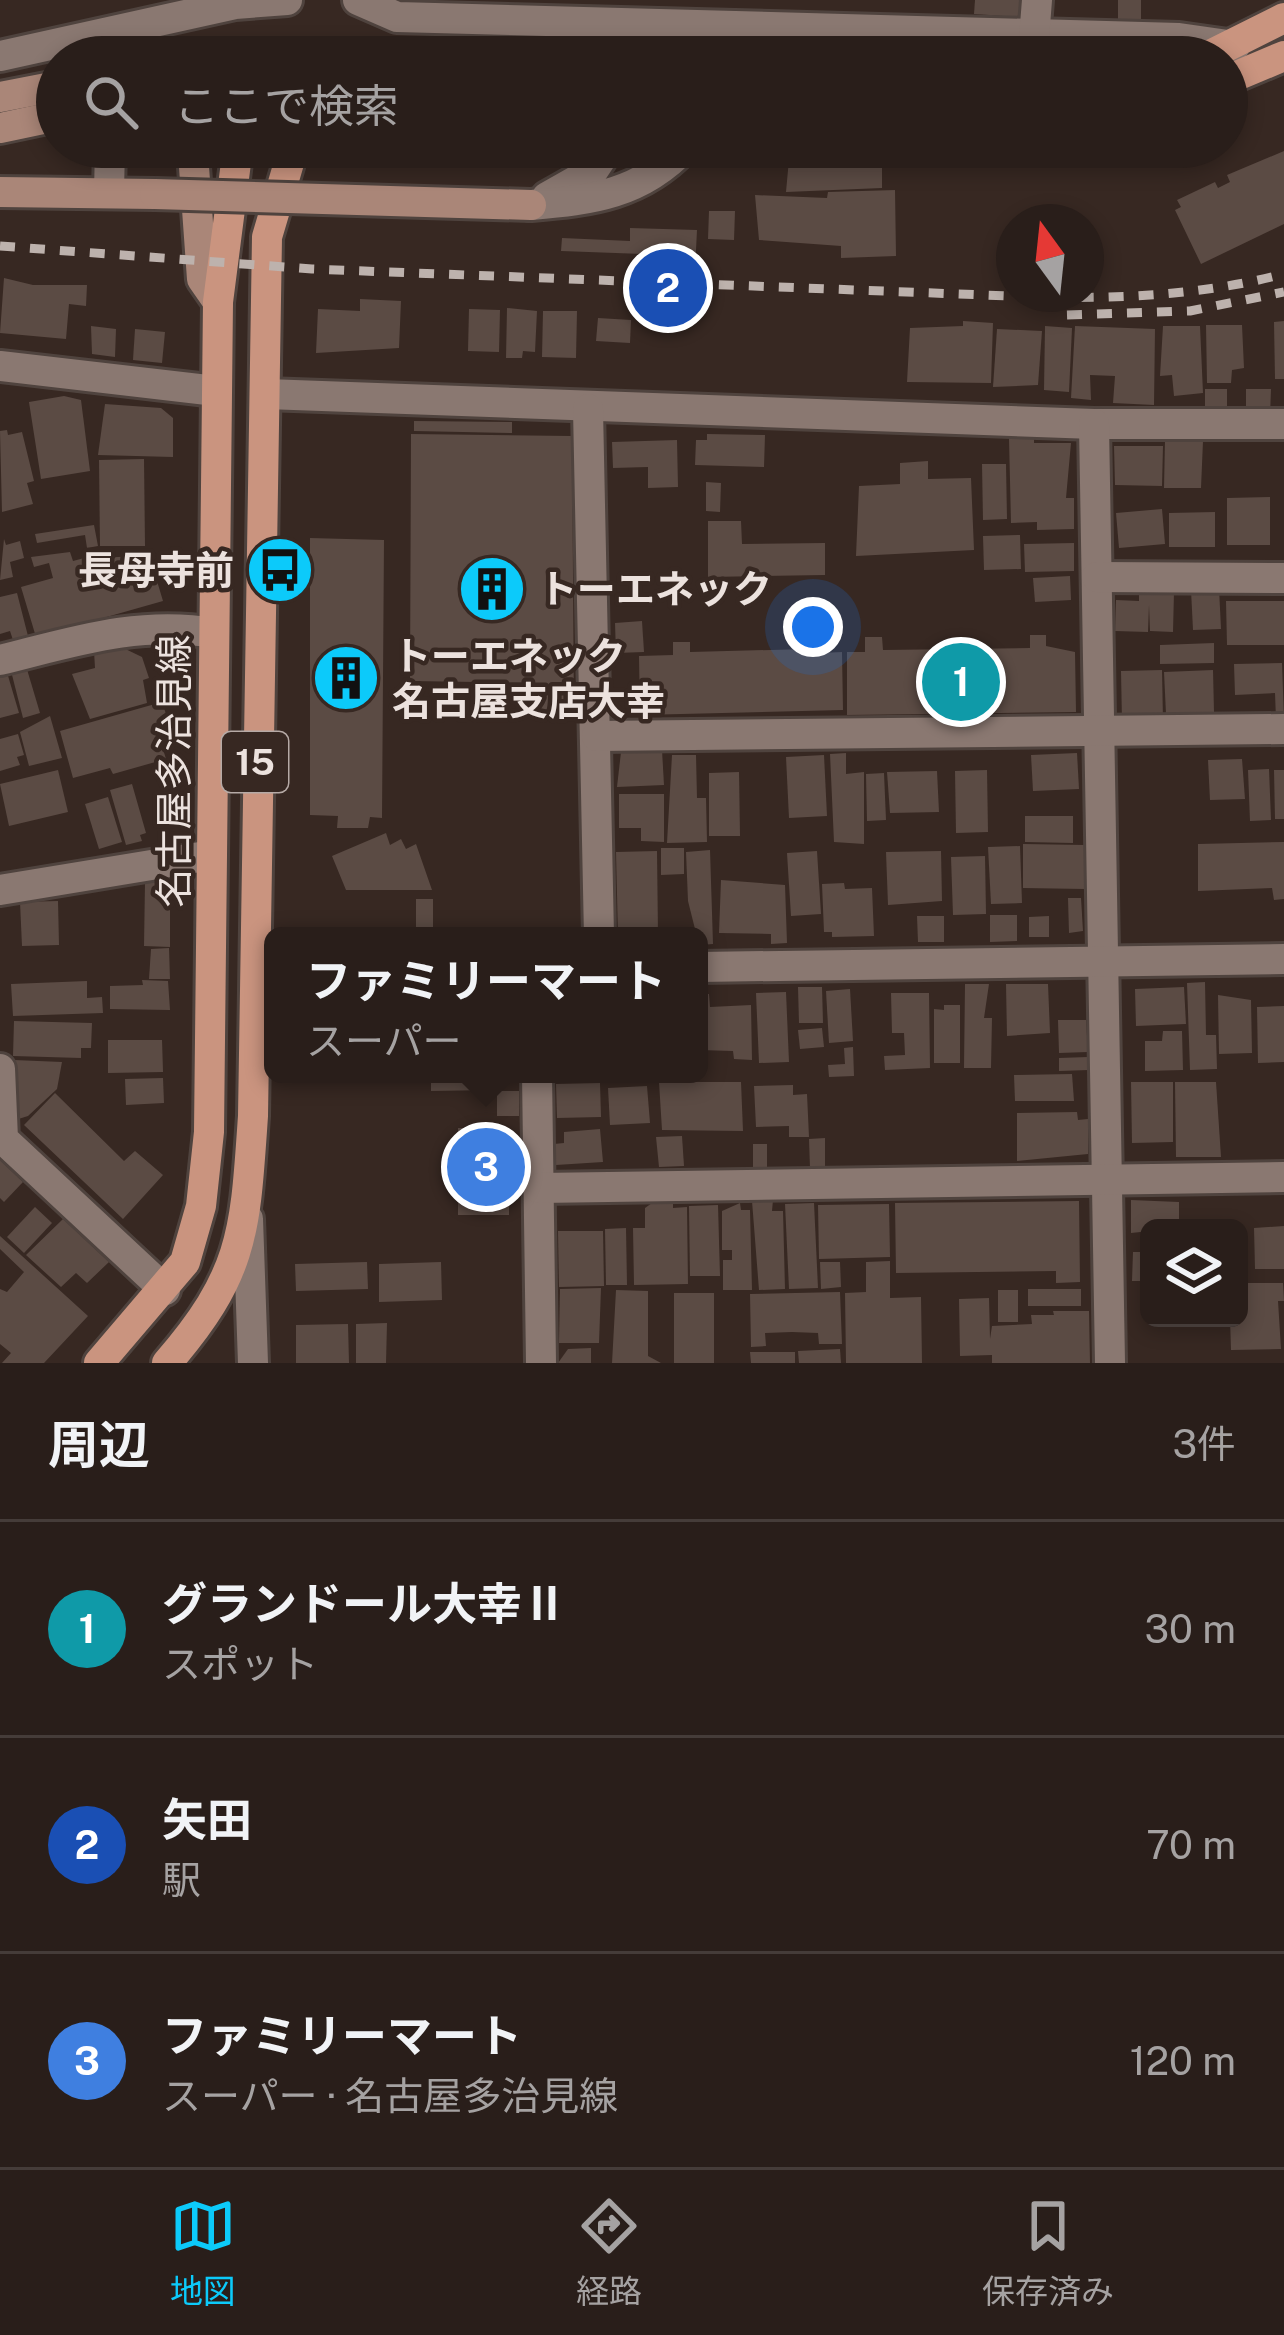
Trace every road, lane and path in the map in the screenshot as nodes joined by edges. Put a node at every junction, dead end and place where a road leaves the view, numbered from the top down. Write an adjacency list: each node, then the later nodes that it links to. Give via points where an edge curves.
1 (286, 0): 7 (street, via 236,4)
2 (358, 0): 4 (street, via 397,17)
3 (1037, 0): 9 (street)
4 (480, 9): 5 (street)
5 (760, 14): 8 (street)
6 (1284, 18): 10 (main road)
7 (144, 36)
8 (1011, 36)
9 (1034, 36)
10 (1248, 37)
11 (36, 53): 12 (street)
12 (0, 56)
13 (1284, 56): 14 (main road)
14 (1248, 71)
15 (36, 90): 16 (street)
16 (0, 97)
17 (36, 120): 18 (street)
18 (0, 128)
19 (194, 168): 27 (street, via 202,279)
20 (235, 168): 27 (main road, 名古屋多治見線 / 15)
21 (287, 168): 30 (main road, 名古屋多治見線 / 15, via 267,237)
22 (595, 168): 26 (street)
23 (658, 168): 26 (street, via 621,192)
24 (109, 169): 25 (street); 26 (street, bridge, via 155,194)
25 (0, 192)
26 (531, 205)
27 (218, 302): 29 (main road, 名古屋多治見線 / 15)
28 (1, 368): 29 (street)
29 (216, 391): 36 (main road, 名古屋多治見線 / 15)
30 (266, 394): 31 (street); 46 (main road, 名古屋多治見線 / 15)
31 (588, 409): 32 (street); 40 (street)
32 (1094, 424): 33 (street); 34 (street)
33 (1284, 424)
34 (1097, 578): 35 (street); 39 (street)
35 (1284, 578)
36 (214, 633): 37 (street, via 132,627); 41 (main road, 名古屋多治見線 / 15)
37 (0, 660)
38 (1284, 729): 39 (street)
39 (1101, 733): 40 (street); 45 (street)
40 (597, 736): 43 (street)
41 (212, 855): 42 (street); 54 (main road, 名古屋多治見線 / 15, via 203,1188 185,1262)
42 (0, 890)
43 (599, 927)
44 (1284, 958): 45 (street)
45 (1105, 962): 47 (street); 51 (street)
46 (263, 965): 53 (main road, 名古屋多治見線 / 15)
47 (708, 967)
48 (0, 1070): 54 (street, via 3,1139)
49 (537, 1083): 52 (street)
50 (1284, 1177): 51 (street)
51 (1110, 1179): 52 (street); 59 (street)
52 (539, 1188): 58 (street)
53 (248, 1195): 56 (main road, 名古屋多治見線 / 15, via 222,1293); 57 (street)
54 (165, 1290): 55 (main road, 名古屋多治見線 / 15)
55 (99, 1363)
56 (167, 1363)
57 (253, 1363)
58 (541, 1363)
59 (1110, 1363)

